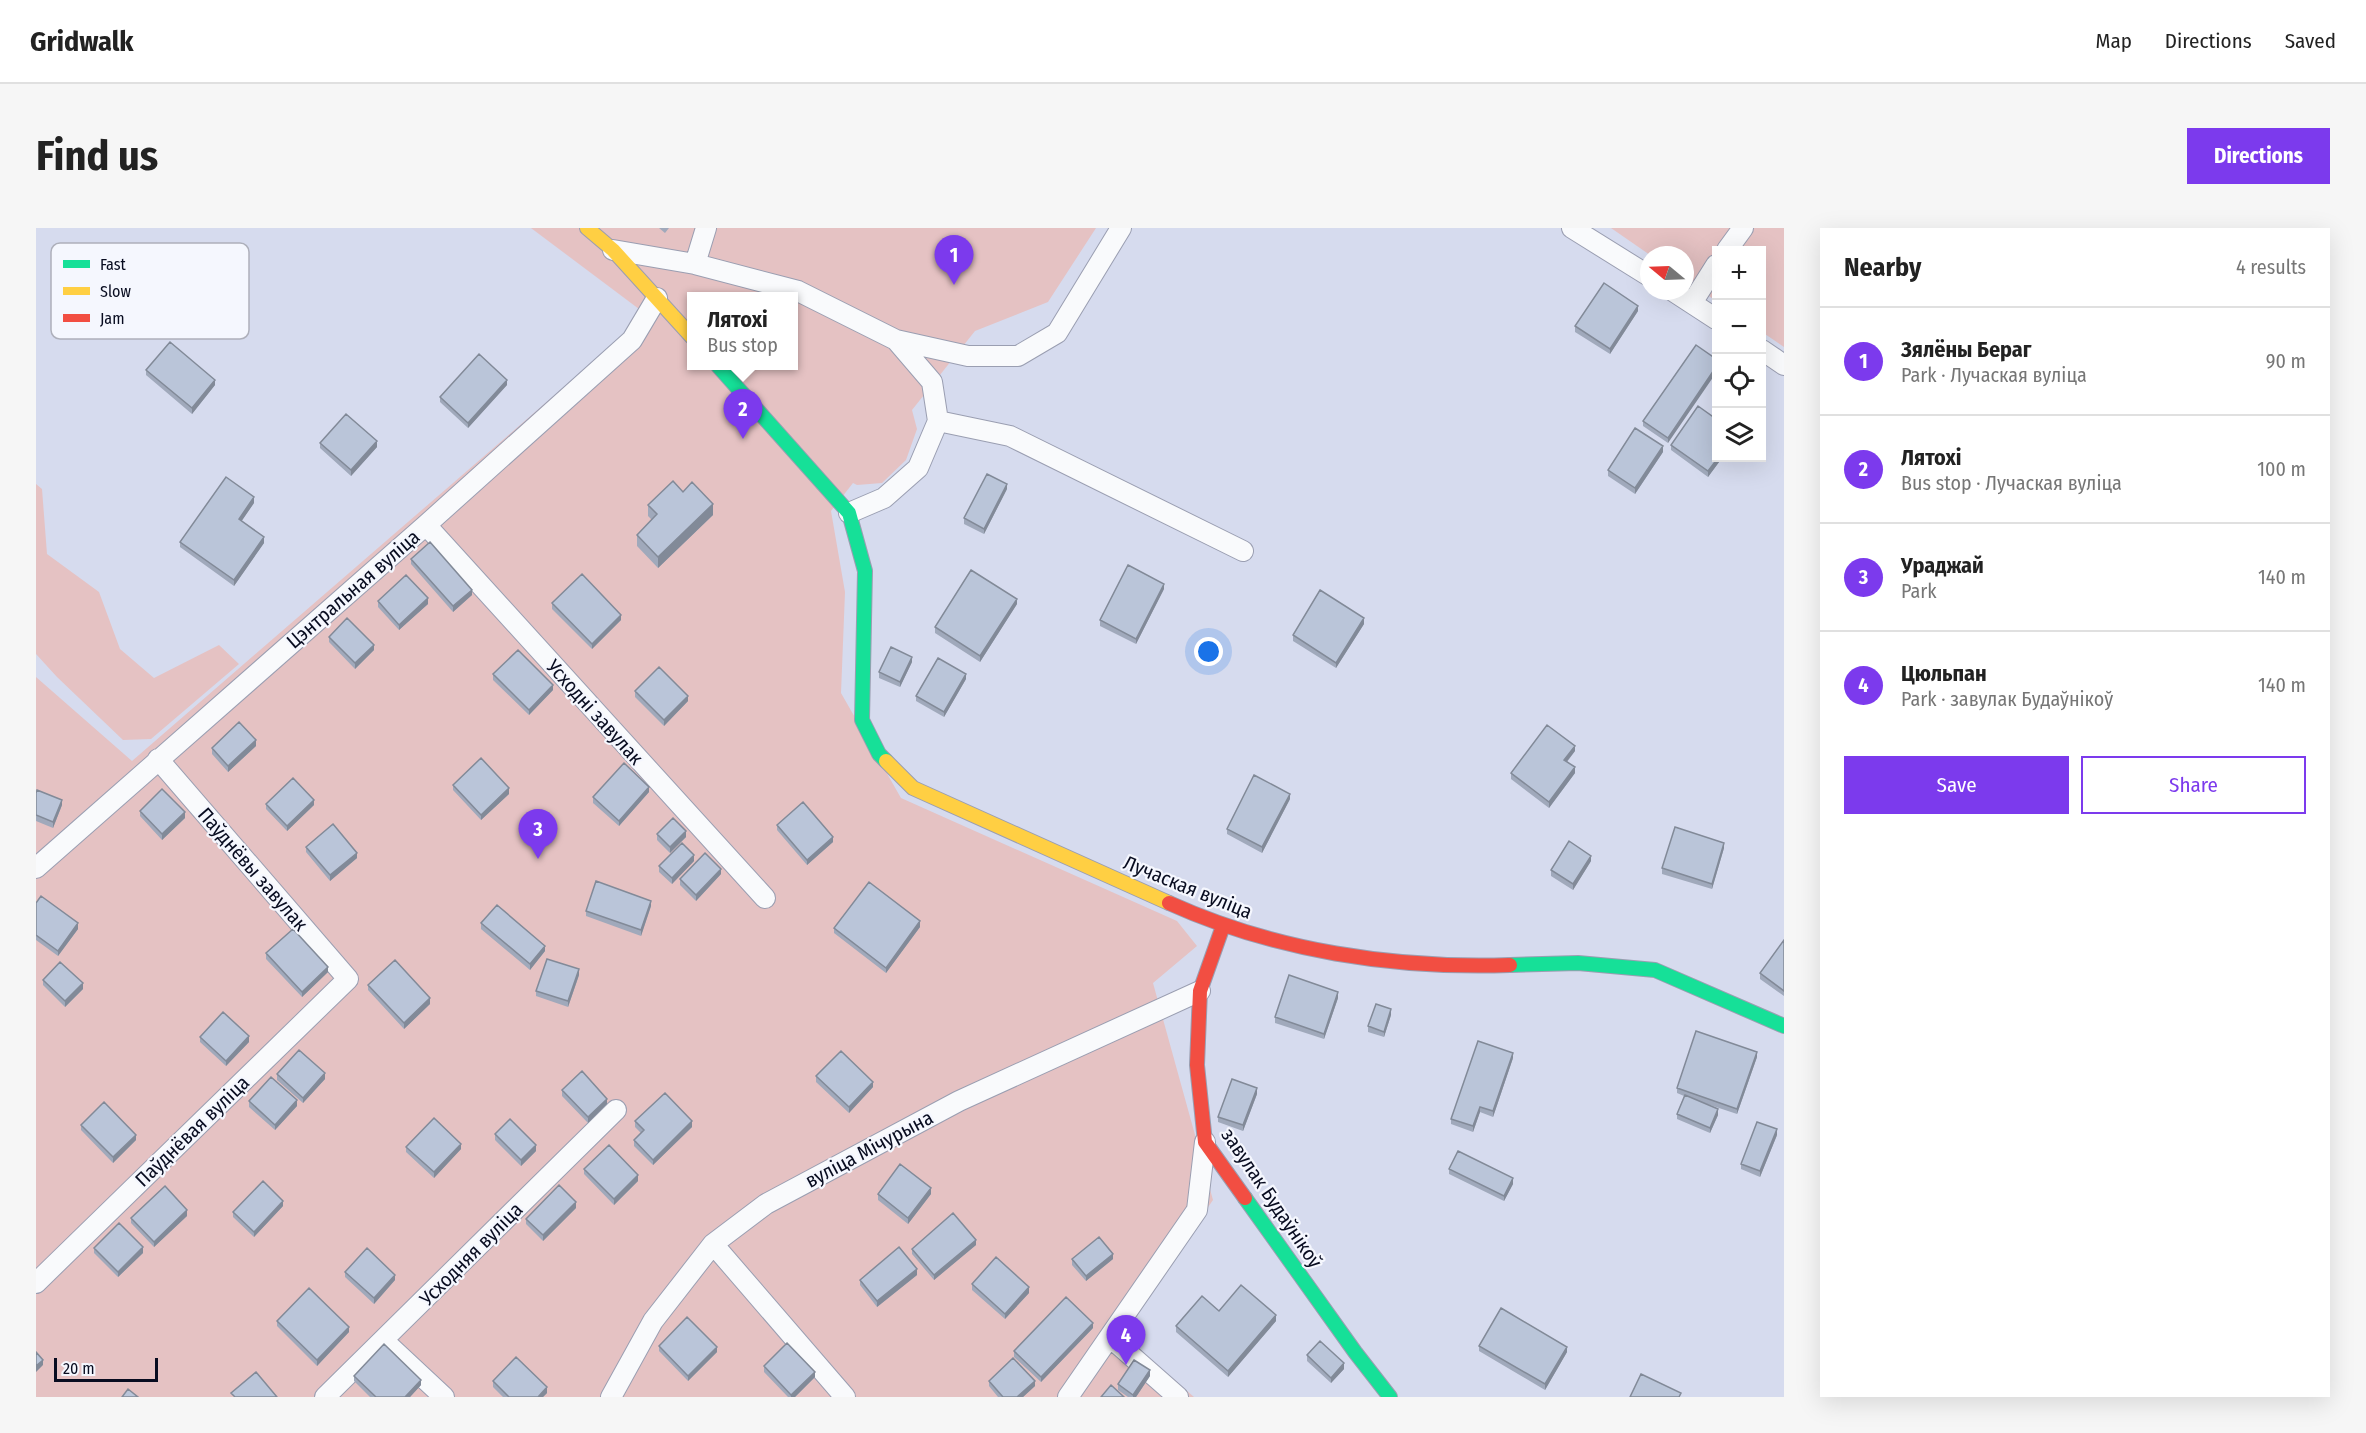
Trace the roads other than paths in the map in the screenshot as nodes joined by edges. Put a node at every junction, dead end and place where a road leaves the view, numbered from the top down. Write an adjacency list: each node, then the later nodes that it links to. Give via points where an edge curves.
1 (587, 228): 7 (street)
2 (705, 228): 8 (lane)
3 (1121, 228): 16 (lane, via 1057,333 1018,356 968,356)
4 (1572, 228): 9 (lane)
5 (1743, 228): 6 (lane)
6 (1730, 246)
7 (613, 250): 8 (lane); 11 (street)
8 (695, 264): 16 (lane, via 798,291)
9 (1640, 270)
10 (1712, 272): 13 (lane)
11 (657, 298): 15 (street); 22 (lane, Цэнтральная вуліца, via 632,340)
12 (1687, 300): 13 (lane)
13 (1692, 303): 14 (lane)
14 (1712, 316)
15 (687, 331)
16 (896, 340): 20 (lane, via 932,382)
17 (1766, 353): 18 (lane)
18 (1784, 365)
19 (722, 370): 21 (street)
20 (938, 421): 21 (lane, via 918,468 884,498); 23 (lane, via 1010,436)
21 (849, 513): 27 (street, Лучаская вуліца, via 865,571 862,720 879,754 913,788)
22 (426, 525): 24 (lane, Цэнтральная вуліца); 26 (lane, Усходні завулак)
23 (1243, 551)
24 (158, 759): 25 (lane, Цэнтральная вуліца); 28 (lane, Паўднёвы завулак)
25 (36, 868)
26 (765, 898)
27 (1223, 926): 29 (street, завулак Будаўнікоў); 30 (street, Лучаская вуліца, via 1324,953 1460,967 1578,963 1655,970)
28 (348, 979): 34 (lane, Паўднёвая вуліца)
29 (1200, 991): 32 (street, завулак Будаўнікоў, via 1197,1065); 33 (lane, вуліца Мічурына, via 959,1101 766,1204)
30 (1784, 1026)
31 (616, 1110): 36 (lane, Усходняя вуліца)
32 (1205, 1142): 35 (lane, via 1197,1210); 43 (street, завулак Будаўнікоў)
33 (713, 1244): 39 (lane, вуліца Мічурына, via 653,1321); 40 (lane)
34 (36, 1283)
35 (1111, 1338): 41 (lane); 42 (lane)
36 (384, 1341): 37 (lane, Усходняя вуліца); 38 (lane)
37 (325, 1397)
38 (444, 1397)
39 (611, 1397)
40 (845, 1397)
41 (1068, 1397)
42 (1178, 1397)
43 (1390, 1397)

